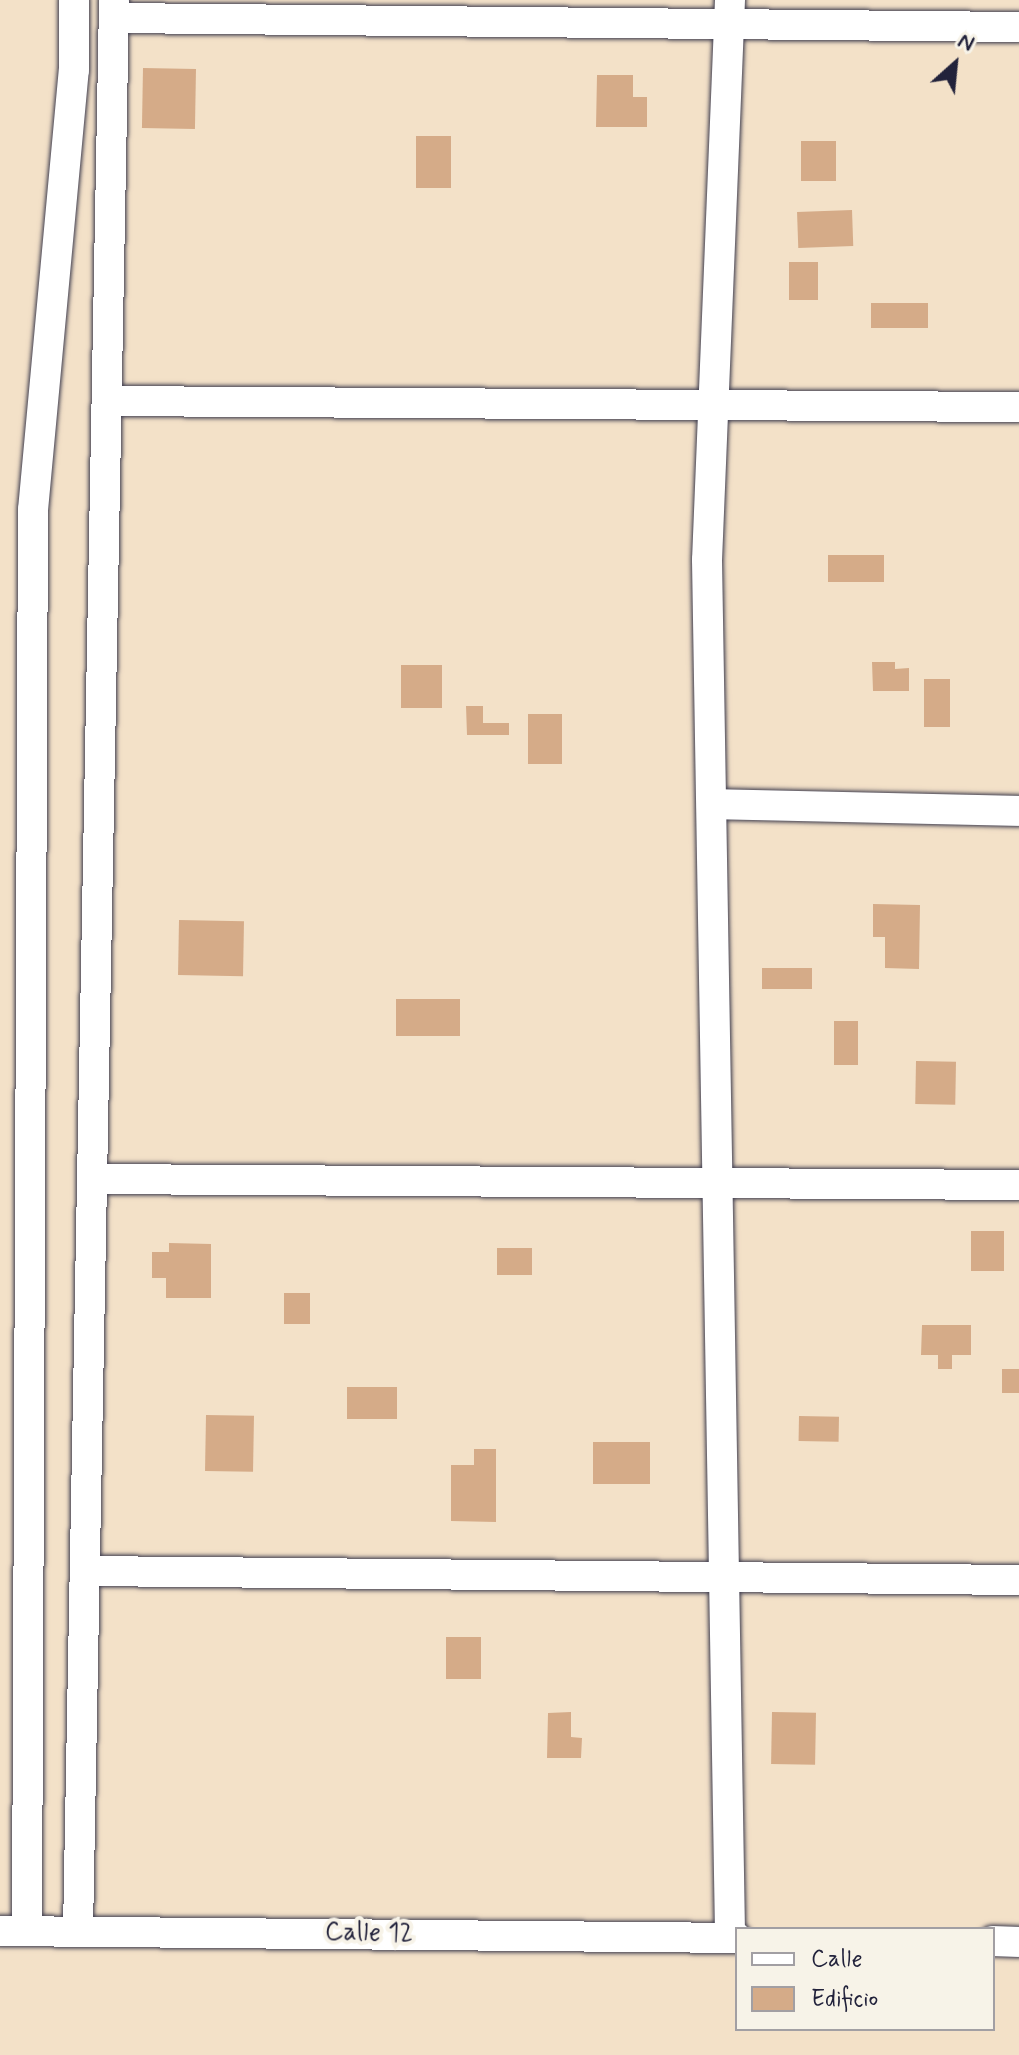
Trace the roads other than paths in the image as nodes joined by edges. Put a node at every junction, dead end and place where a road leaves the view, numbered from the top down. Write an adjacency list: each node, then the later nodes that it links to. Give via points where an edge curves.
1 (74, 0): 16 (street, via 74,70 33,510)
2 (114, 9): 3 (street); 5 (street)
3 (729, 14): 4 (street); 6 (street)
4 (1019, 27)
5 (107, 401): 6 (street); 10 (street)
6 (713, 405): 7 (street); 8 (street, via 707,560)
7 (1019, 407)
8 (712, 804): 9 (street); 11 (street)
9 (1019, 811)
10 (92, 1179): 11 (street); 13 (street)
11 (719, 1183): 12 (street); 14 (street)
12 (1019, 1185)
13 (85, 1571): 14 (street); 17 (street)
14 (727, 1574): 15 (street); 18 (street)
15 (1019, 1580)
16 (13, 1931): 17 (street, Calle 12)
17 (78, 1931): 18 (street, Calle 12)
18 (733, 1938)
19 (995, 1941): 20 (street)
20 (1019, 1942)

